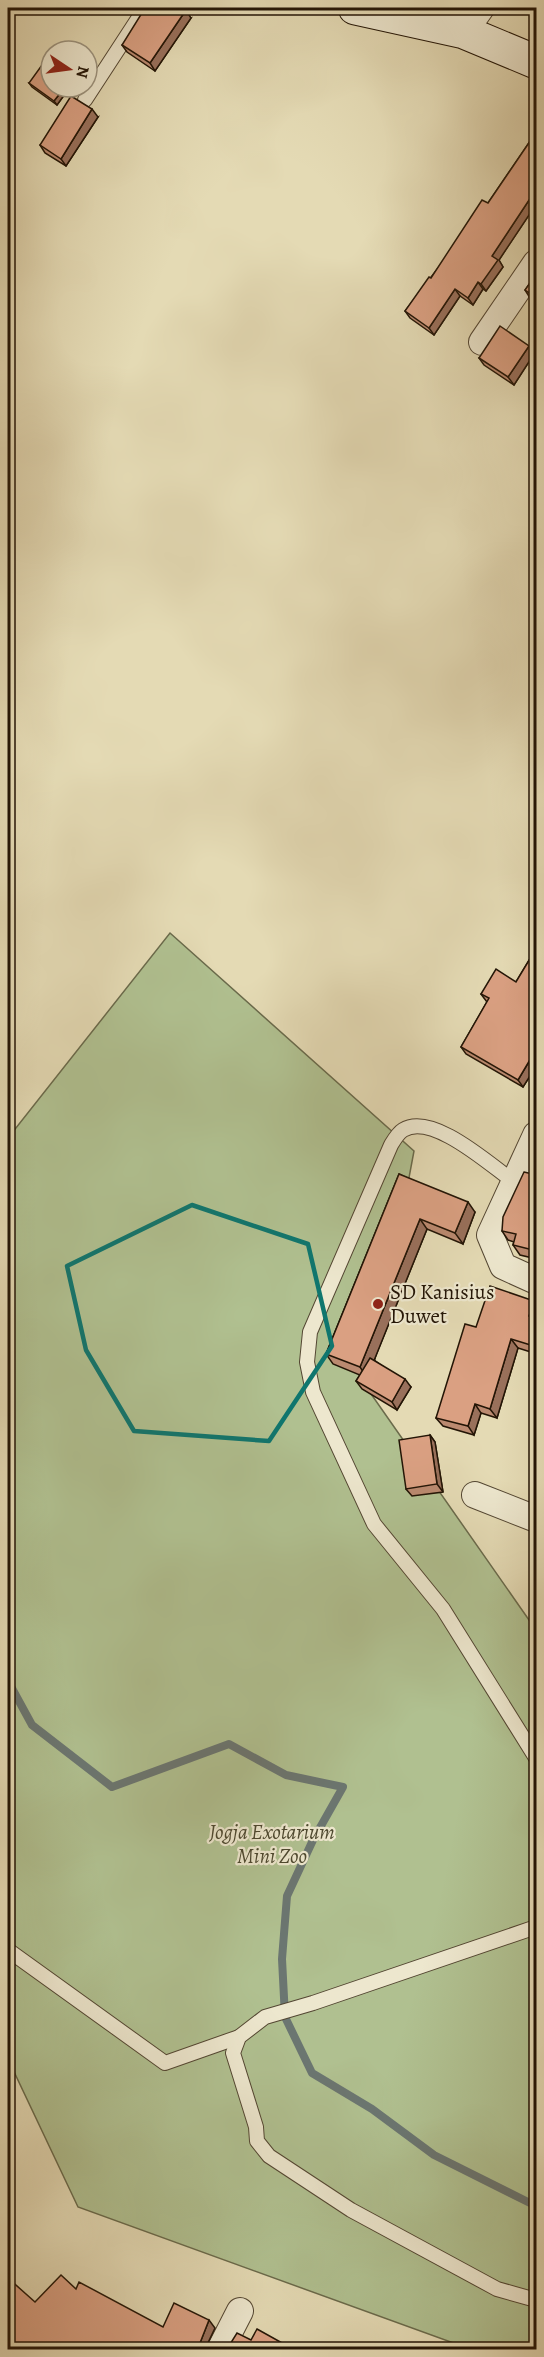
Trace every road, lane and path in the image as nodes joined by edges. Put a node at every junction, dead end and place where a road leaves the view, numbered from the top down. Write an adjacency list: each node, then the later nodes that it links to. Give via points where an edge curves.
1 (145, 8): 5 (lane)
2 (354, 8): 3 (main road)
3 (473, 20): 4 (main road)
4 (537, 62)
5 (85, 100)
6 (537, 264): 7 (street)
7 (482, 342)
8 (537, 1135): 9 (street)
9 (513, 1180): 10 (street, via 490,1235 503,1266); 13 (lane, via 442,1131 427,1125 401,1131 391,1145 310,1332 307,1362 314,1392 374,1524 443,1609)
10 (537, 1281)
11 (475, 1495): 12 (street)
12 (537, 1519)
13 (537, 1758)
14 (537, 1927): 16 (lane, via 265,2017)
15 (8, 1950): 16 (lane, via 165,2063)
16 (239, 2037): 17 (lane, via 232,2053 257,2141 269,2156 362,2216 497,2289)
17 (537, 2300)
18 (240, 2311): 19 (street)
19 (220, 2349)

